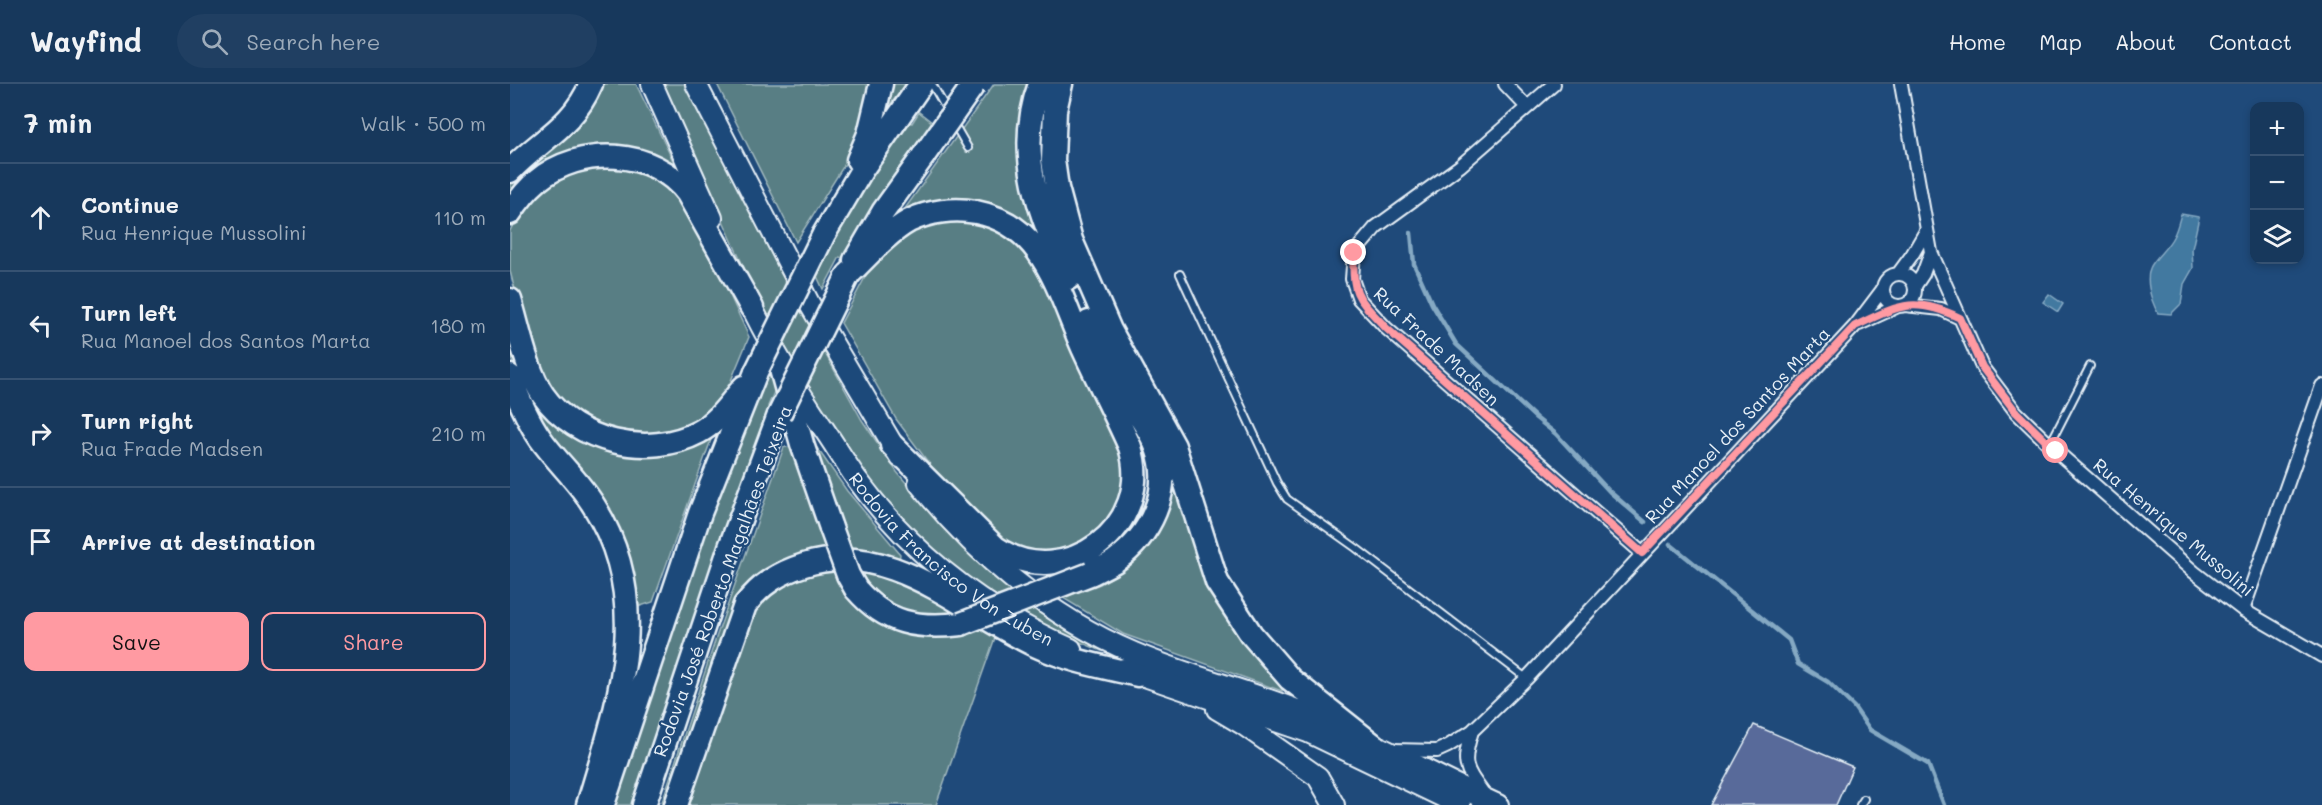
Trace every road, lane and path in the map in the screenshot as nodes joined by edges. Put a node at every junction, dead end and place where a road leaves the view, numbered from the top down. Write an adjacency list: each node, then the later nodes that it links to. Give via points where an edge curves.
1 (591, 84): 15 (highway, via 573,115)
2 (652, 84): 29 (main road, Rodovia Francisco Von Zuben)
3 (696, 84): 38 (main road, Rodovia Francisco Von Zuben, via 809,303)
4 (881, 84): 17 (highway, via 868,134)
5 (921, 84): 17 (highway, Rodovia José Roberto Magalhães Teixeira)
6 (932, 84): 14 (lane)
7 (974, 84): 23 (highway, Rodovia José Roberto Magalhães Teixeira, bridge, via 878,220)
8 (1040, 84): 32 (highway, bridge, via 1034,101 1029,150 1039,209 1106,359 1157,448 1161,490 1145,533 1114,562 1090,574 962,624 932,627 901,621 874,608 848,575 802,444)
9 (1061, 84): 46 (highway, via 1055,110 1053,160 1071,240 1110,330 1174,446 1217,582 1251,634 1290,679)
10 (1505, 84): 13 (street)
11 (1554, 84): 13 (street, Rua Frade Madsen)
12 (1900, 84): 18 (street, Rua Henrique Mussolini)
13 (1526, 106): 39 (street, Rua Frade Madsen, via 1460,166 1376,227 1354,253 1352,279 1359,299 1386,328)
14 (968, 148)
15 (510, 171)
16 (510, 213): 29 (highway, via 537,180 568,164 604,156 643,161 678,180)
17 (828, 227): 34 (highway, Rodovia José Roberto Magalhães Teixeira, bridge)
18 (1926, 231): 19 (street, Rua Henrique Mussolini); 21 (street)
19 (1931, 252): 22 (street); 26 (street, Rua Henrique Mussolini)
20 (1180, 274): 43 (lane, via 1287,499)
21 (1898, 274): 24 (street, via 1912,279); 25 (street, via 1888,278)
22 (1923, 274): 24 (street); 26 (street)
23 (848, 275): 38 (highway, via 898,229 928,214 965,210 994,217 1021,231 1048,266 1119,422 1134,459 1134,483 1129,507 1103,541 1062,561 1027,562 1010,558 996,548); 50 (highway, Rodovia José Roberto Magalhães Teixeira, bridge, via 779,415 730,547)
24 (1916, 286): 28 (street, via 1912,301)
25 (1883, 289): 28 (street, via 1890,303); 31 (street, Rua Manoel dos Santos Marta)
26 (1950, 292): 30 (street, Rua Henrique Mussolini)
27 (510, 300): 34 (highway, via 542,393 569,421 610,440 658,445 700,432 717,420)
28 (1901, 305): 30 (street, via 1941,309); 31 (street, Rua Manoel dos Santos Marta)
29 (752, 308): 32 (main road, Rodovia Francisco Von Zuben)
30 (1960, 318): 37 (street, Rua Henrique Mussolini, via 1982,367 2016,412)
31 (1855, 326): 39 (street, Rua Manoel dos Santos Marta)
32 (779, 362): 42 (main road, Rodovia Francisco Von Zuben, via 856,478 885,514 938,567 975,595 1040,634)
33 (2090, 366): 37 (lane)
34 (756, 372): 49 (highway, Rodovia José Roberto Magalhães Teixeira, via 700,513)
35 (510, 376): 48 (highway, via 520,404 540,438 603,521 624,591 626,662)
36 (2322, 386): 40 (street)
37 (2050, 445): 40 (street, Rua Henrique Mussolini)
38 (892, 446): 46 (main road, Rodovia Francisco Von Zuben, via 938,507 981,553 1078,625 1135,654 1313,716)
39 (1642, 553): 43 (street, Rua Manoel dos Santos Marta)
40 (2243, 610): 41 (street, Rua Henrique Mussolini)
41 (2322, 656)
42 (1138, 675): 44 (main road, Rodovia Francisco Von Zuben); 51 (highway, via 1059,656 1036,646 906,573 852,560 810,563 774,577 746,605)
43 (1527, 678): 45 (street, Rua Manoel dos Santos Marta)
44 (1186, 690): 52 (main road, via 1318,777); 53 (main road, Rodovia Francisco Von Zuben, via 1308,732)
45 (1472, 731): 46 (street, Rua Manoel dos Santos Marta, via 1437,751); 47 (street, via 1464,756 1466,767)
46 (1377, 747): 47 (main road, Rodovia Francisco Von Zuben)
47 (1494, 803)
48 (588, 805)
49 (603, 805)
50 (644, 805)
51 (676, 805)
52 (1335, 805)
53 (1460, 805)

